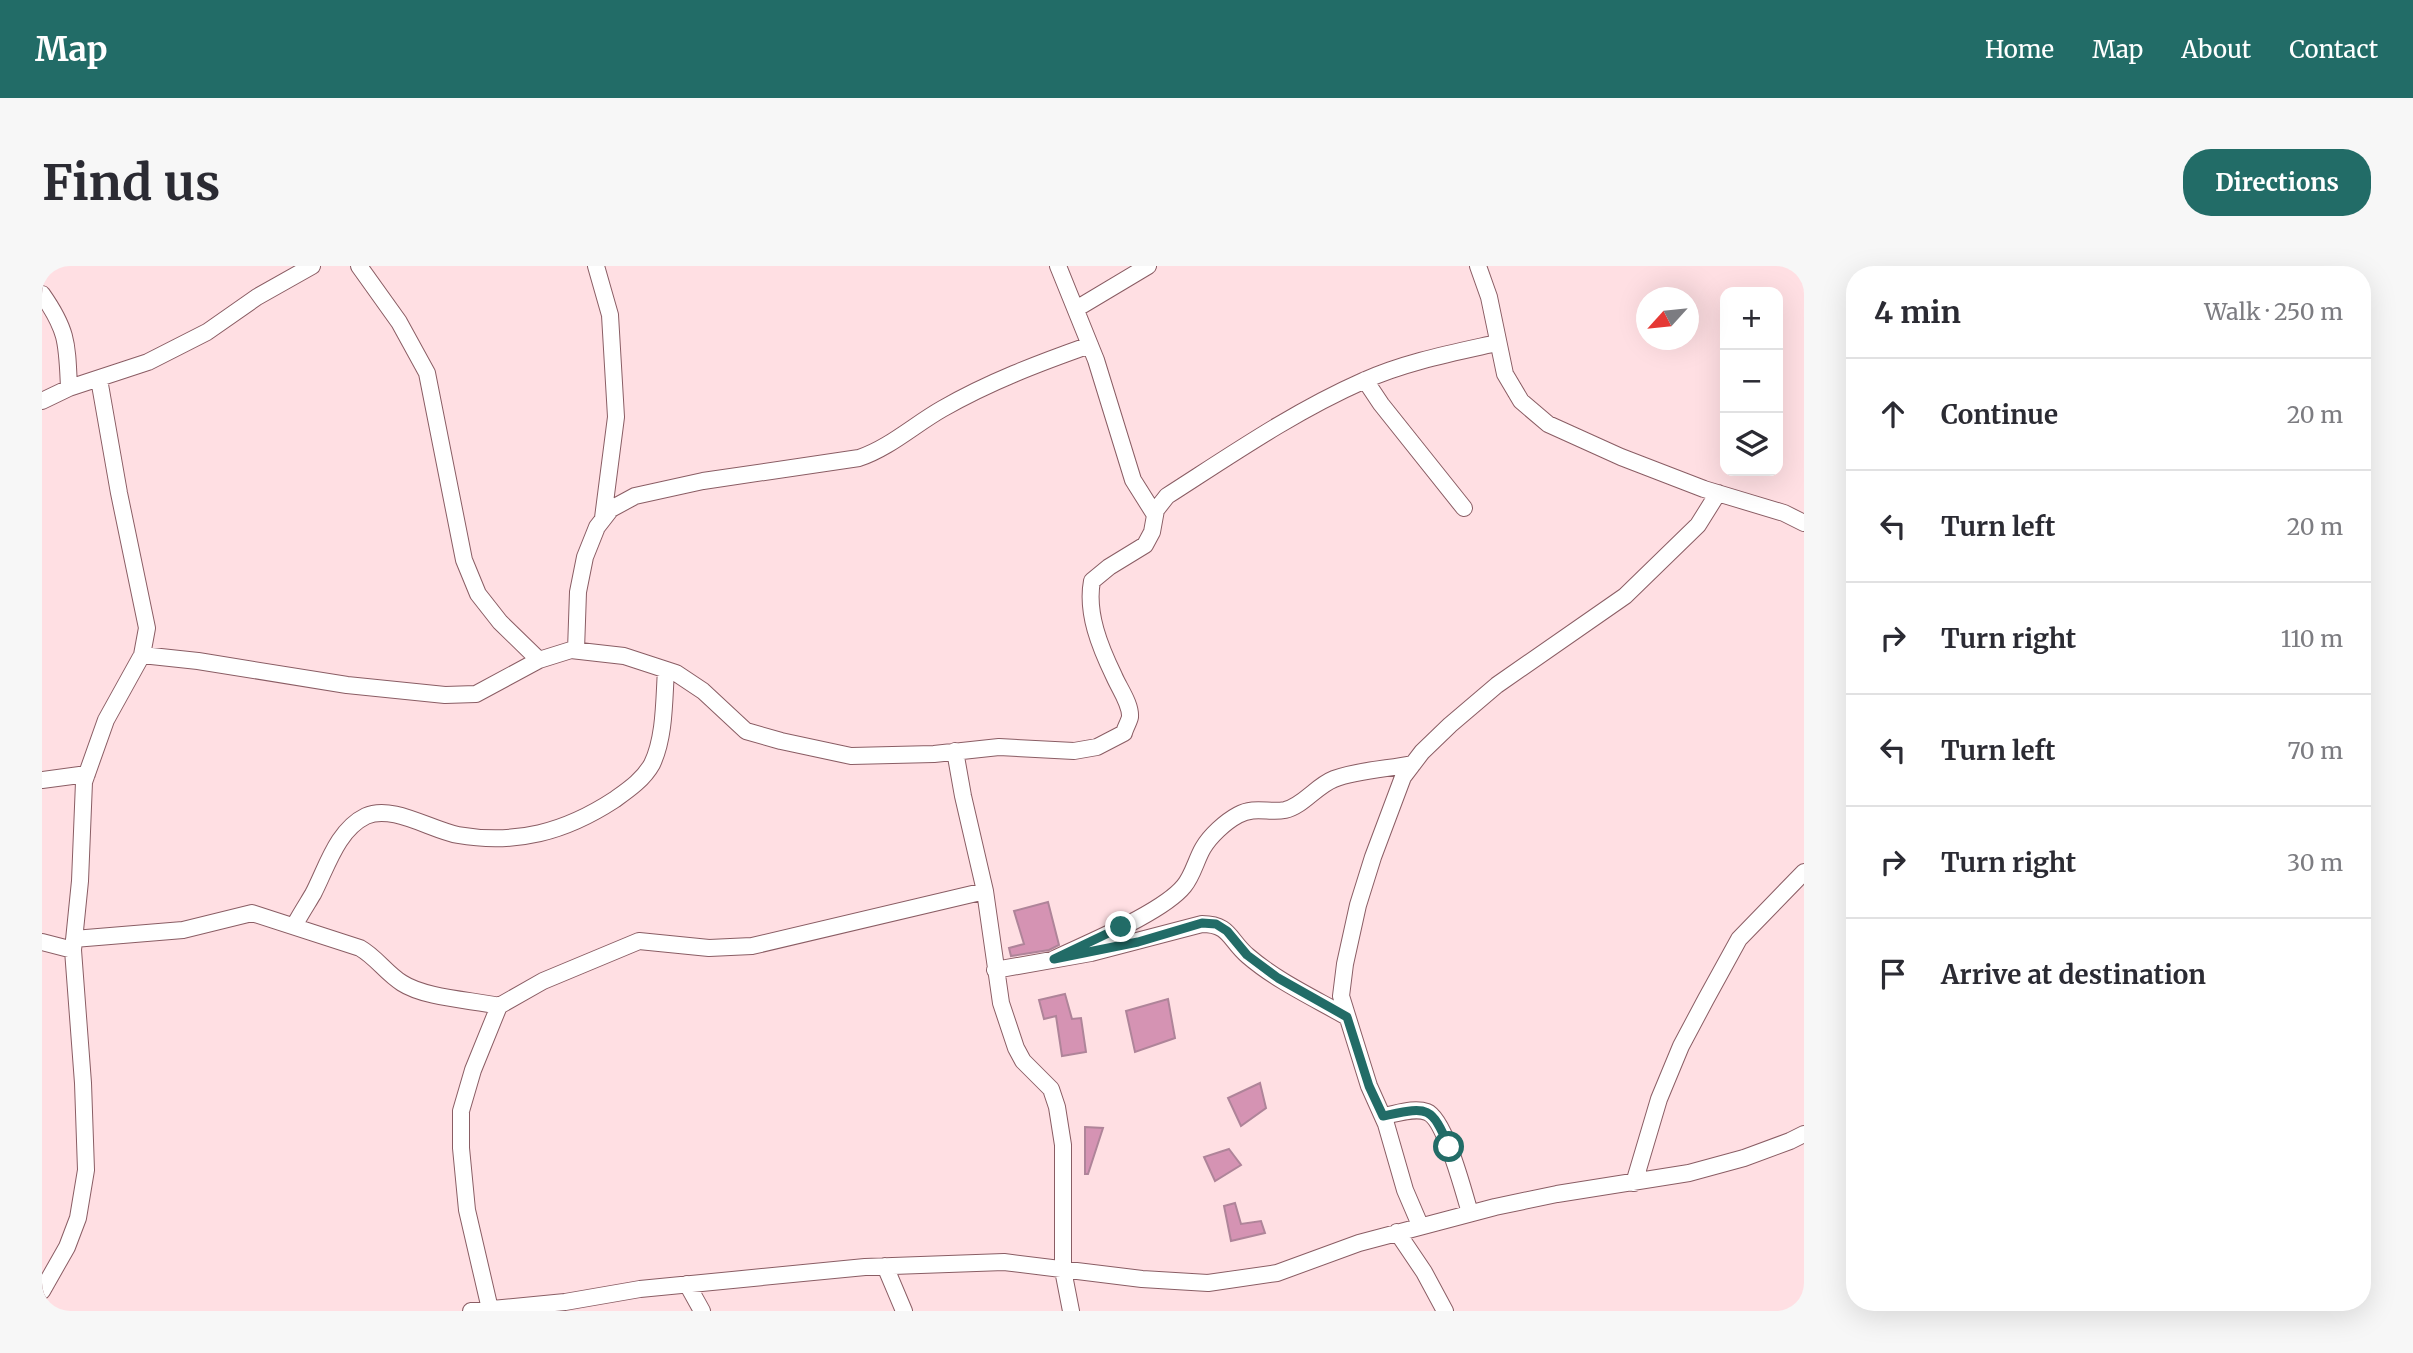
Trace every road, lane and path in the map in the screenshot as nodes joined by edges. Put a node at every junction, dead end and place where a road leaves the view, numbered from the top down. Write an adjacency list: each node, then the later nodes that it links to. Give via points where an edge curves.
1 (312, 266): 11 (street, via 206,332 148,362)
2 (359, 266): 22 (street, via 399,322 427,373 464,560 478,594)
3 (596, 266): 18 (street, via 610,315 616,417)
4 (1058, 266): 8 (street)
5 (1148, 266): 8 (street)
6 (1478, 266): 9 (street)
7 (42, 294): 13 (street, via 64,333)
8 (1076, 309): 10 (street)
9 (1497, 343): 12 (street, via 1433,357); 15 (street, via 1505,374 1521,401 1548,424)
10 (1090, 345): 17 (street, via 1133,480); 18 (street, via 986,386 877,452 635,496)
11 (99, 379): 13 (street); 21 (street, via 147,628)
12 (1365, 380): 16 (street); 17 (street, via 1308,407 1167,496)
13 (69, 388): 14 (street)
14 (42, 401)
15 (1717, 493): 19 (street); 25 (street, via 1698,524 1625,596 1497,685)
16 (1464, 508)
17 (1155, 515): 24 (street, via 1145,545 1092,581 1089,598 1130,717 1124,733 1097,747 1074,751 999,747)
18 (603, 519): 20 (street, via 585,557)
19 (1804, 523)
20 (576, 650): 22 (street); 23 (street, via 624,656)
21 (142, 655): 22 (street, via 445,695 476,694); 26 (street, via 106,720)
22 (539, 660)
23 (666, 670): 24 (street, via 703,691 746,731 781,741 851,756); 30 (street, via 662,726 652,764 634,787 558,830 510,839 457,835 385,812 368,816 351,826 341,840)
24 (955, 751): 29 (street)
25 (1413, 764): 33 (street, via 1335,779 1283,811 1251,810 1238,815 1203,848 1183,888 1137,919); 36 (street, via 1402,777 1358,905 1342,981)
26 (87, 774): 27 (street); 32 (street)
27 (42, 780)
28 (1804, 872): 39 (street, via 1739,939 1706,999 1660,1098)
29 (985, 891): 34 (street); 35 (street, via 752,946 709,948 639,941 543,981)
30 (294, 926): 32 (street, via 252,913 183,930); 35 (street, via 360,948 403,984 423,993)
31 (42, 942): 32 (street)
32 (74, 945): 46 (street, via 86,1170 78,1218)
33 (1054, 959): 34 (street); 36 (street, via 1202,923 1216,924 1278,978)
34 (995, 970): 44 (street, via 1000,1003 1016,1048 1051,1089 1057,1107 1063,1145)
35 (499, 1006): 47 (street, via 461,1111 467,1210)
36 (1347, 1017): 37 (street)
37 (1383, 1116): 40 (street, via 1418,1110 1435,1117); 41 (street)
38 (1804, 1134): 39 (street, via 1744,1158)
39 (1634, 1182): 40 (street)
40 (1470, 1213): 41 (street)
41 (1420, 1226): 42 (street)
42 (1397, 1232): 44 (street, via 1277,1273 1208,1283); 52 (street)
43 (885, 1266): 44 (street, via 1004,1262); 45 (street); 50 (street)
44 (1063, 1270): 51 (street)
45 (687, 1284): 47 (street); 49 (street)
46 (42, 1291)
47 (490, 1309): 48 (street)
48 (471, 1311)
49 (702, 1311)
50 (904, 1311)
51 (1071, 1311)
52 (1445, 1311)

